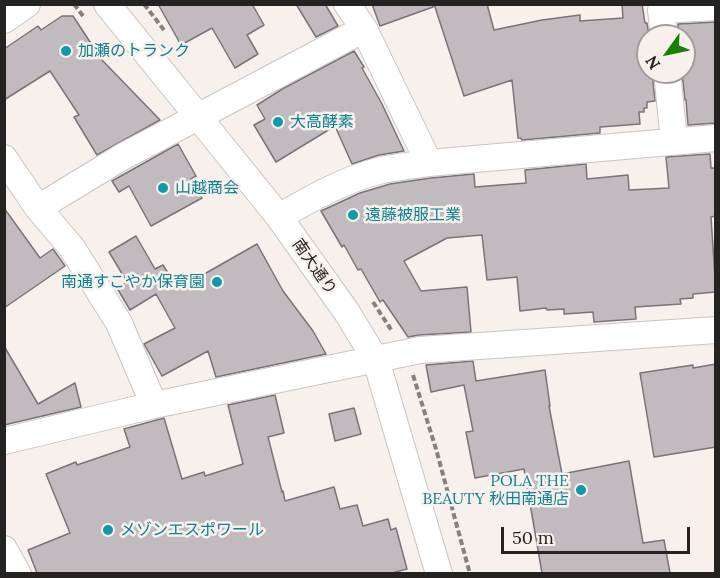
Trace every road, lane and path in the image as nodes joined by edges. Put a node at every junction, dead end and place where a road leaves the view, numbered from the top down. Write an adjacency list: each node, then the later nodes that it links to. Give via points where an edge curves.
1 (27, 4): 7 (street)
2 (74, 4): 6 (path)
3 (107, 4): 11 (street, 南大通り)
4 (347, 4): 9 (street)
5 (716, 7): 8 (street, via 661,10)
6 (86, 19)
7 (4, 20)
8 (663, 24)
9 (364, 29): 11 (street); 15 (street)
10 (669, 84): 13 (street)
11 (197, 117): 16 (street); 17 (street, 南大通り)
12 (716, 138): 13 (street)
13 (674, 141): 15 (street)
14 (4, 158): 16 (street)
15 (429, 163): 17 (street, via 381,171 347,182)
16 (38, 208): 20 (street, via 72,248 119,323)
17 (279, 217): 19 (street, 南大通り)
18 (716, 330): 19 (street, via 420,350)
19 (376, 360): 20 (street); 24 (street, 南大通り)
20 (154, 405): 21 (street)
21 (4, 441)
22 (4, 549): 23 (street)
23 (18, 573)
24 (439, 573)

